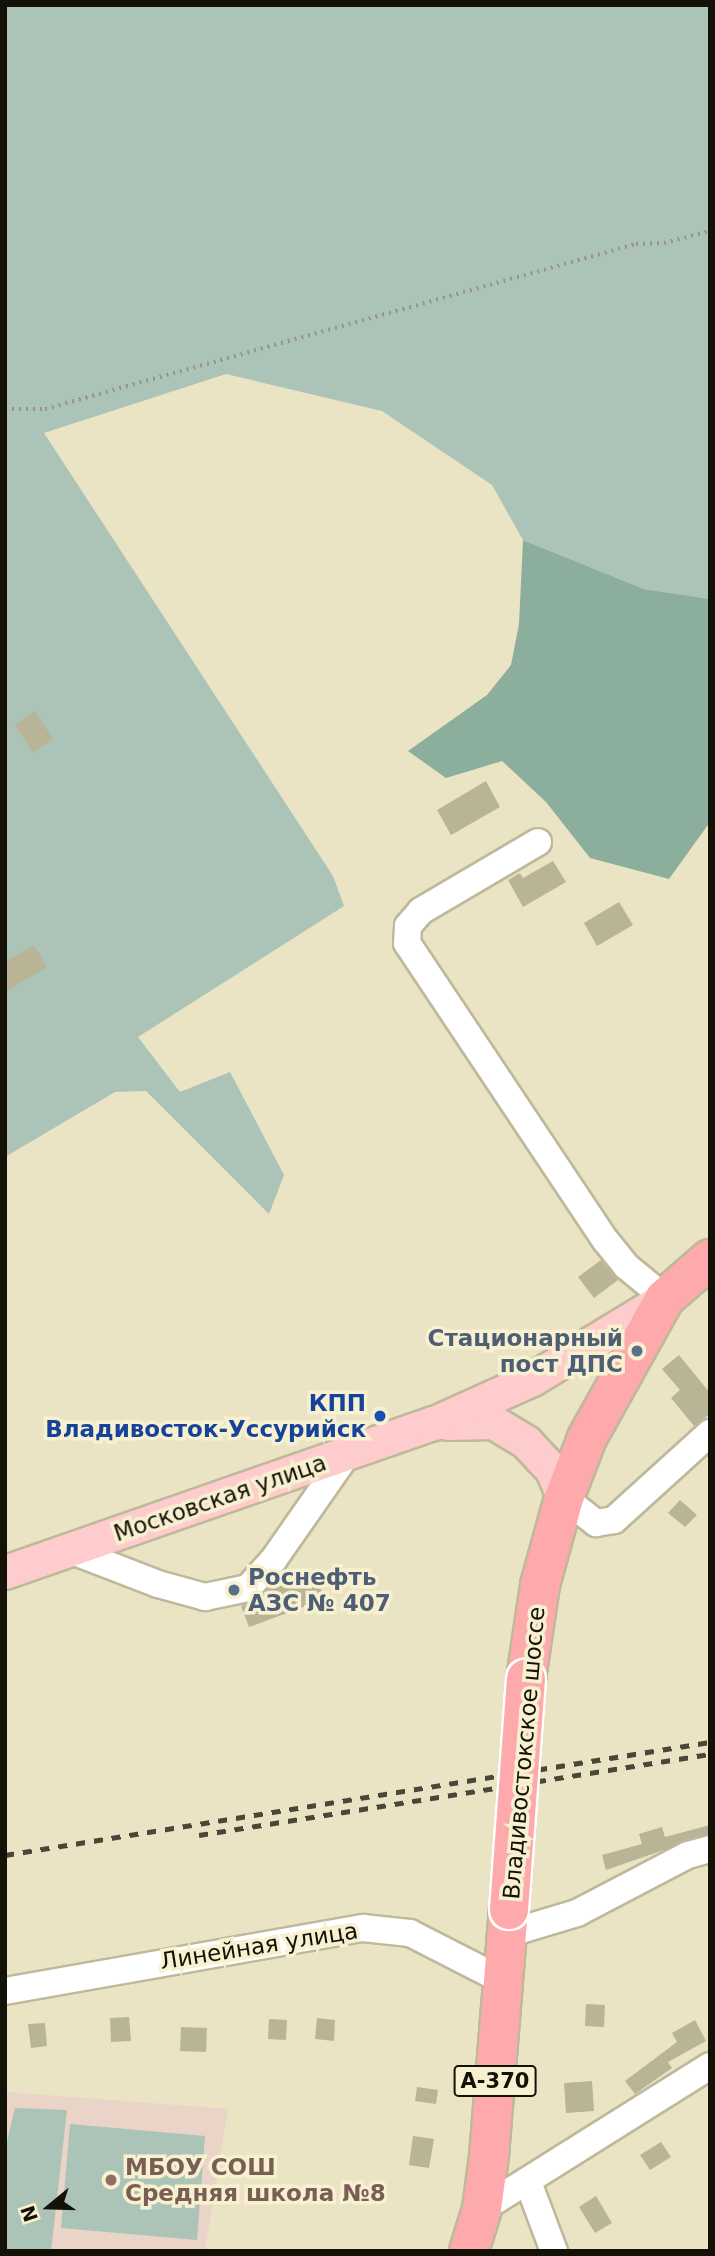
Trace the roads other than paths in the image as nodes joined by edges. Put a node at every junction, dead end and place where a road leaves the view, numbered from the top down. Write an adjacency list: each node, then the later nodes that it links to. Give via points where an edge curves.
1 (538, 842): 3 (street, via 421,911 408,926 407,943 606,1241 626,1266)
2 (710, 1259): 3 (highway, Владивостокское шоссе / А-370)
3 (665, 1298): 4 (main road, Московская улица, via 532,1379); 7 (highway, Владивостокское шоссе / А-370, via 587,1438)
4 (434, 1423): 6 (main road, Московская улица); 7 (main road, Московская улица, via 493,1422 526,1442 552,1471)
5 (710, 1433): 7 (street, via 614,1520 596,1523)
6 (348, 1453): 8 (main road, Московская улица); 8 (street, via 274,1559 248,1588 205,1597)
7 (564, 1498): 11 (highway, Владивостокское шоссе / А-370, bridge, via 540,1585 526,1679)
8 (70, 1550): 9 (main road, Московская улица)
9 (5, 1572)
10 (710, 1849): 11 (street, via 688,1854 577,1913)
11 (508, 1922): 12 (highway, Владивостокское шоссе / А-370)
12 (503, 1981): 13 (street, Линейная улица, via 410,1933 363,1928); 16 (highway, Владивостокское шоссе / А-370)
13 (5, 1992)
14 (710, 2066): 15 (street)
15 (528, 2182): 16 (street); 18 (street)
16 (482, 2209): 17 (highway, Владивостокское шоссе / А-370)
17 (469, 2251)
18 (554, 2251)

